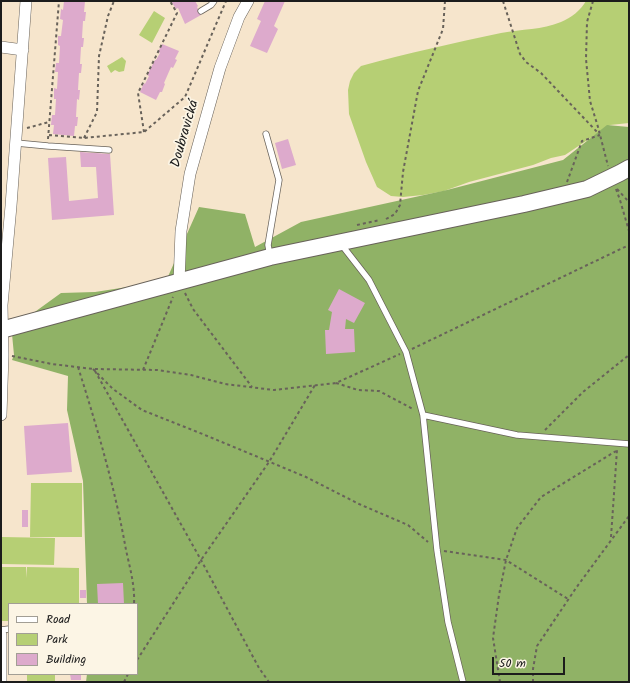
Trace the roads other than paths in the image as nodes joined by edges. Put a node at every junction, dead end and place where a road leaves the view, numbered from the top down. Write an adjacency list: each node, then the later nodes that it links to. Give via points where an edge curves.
1 (26, 1): 6 (street)
2 (214, 1): 4 (lane)
3 (248, 1): 13 (street, Doubravická, via 239,17 220,68 190,174 181,231)
4 (201, 12)
5 (1, 47): 6 (street)
6 (23, 50): 8 (street)
7 (266, 134): 12 (lane, via 279,180 268,245)
8 (16, 143): 9 (lane); 14 (street)
9 (109, 150)
10 (629, 168): 11 (street, via 586,189)
11 (340, 242): 12 (street); 18 (lane, via 369,280 406,352)
12 (270, 257): 13 (street)
13 (179, 282): 15 (street)
14 (2, 304): 15 (street)
15 (2, 330): 16 (street)
16 (1, 406): 17 (street)
17 (1, 415)
18 (423, 415): 19 (lane, via 517,435); 22 (lane, via 437,550 448,622)
19 (629, 443)
20 (1, 635): 21 (street)
21 (1, 682)
22 (463, 682)

